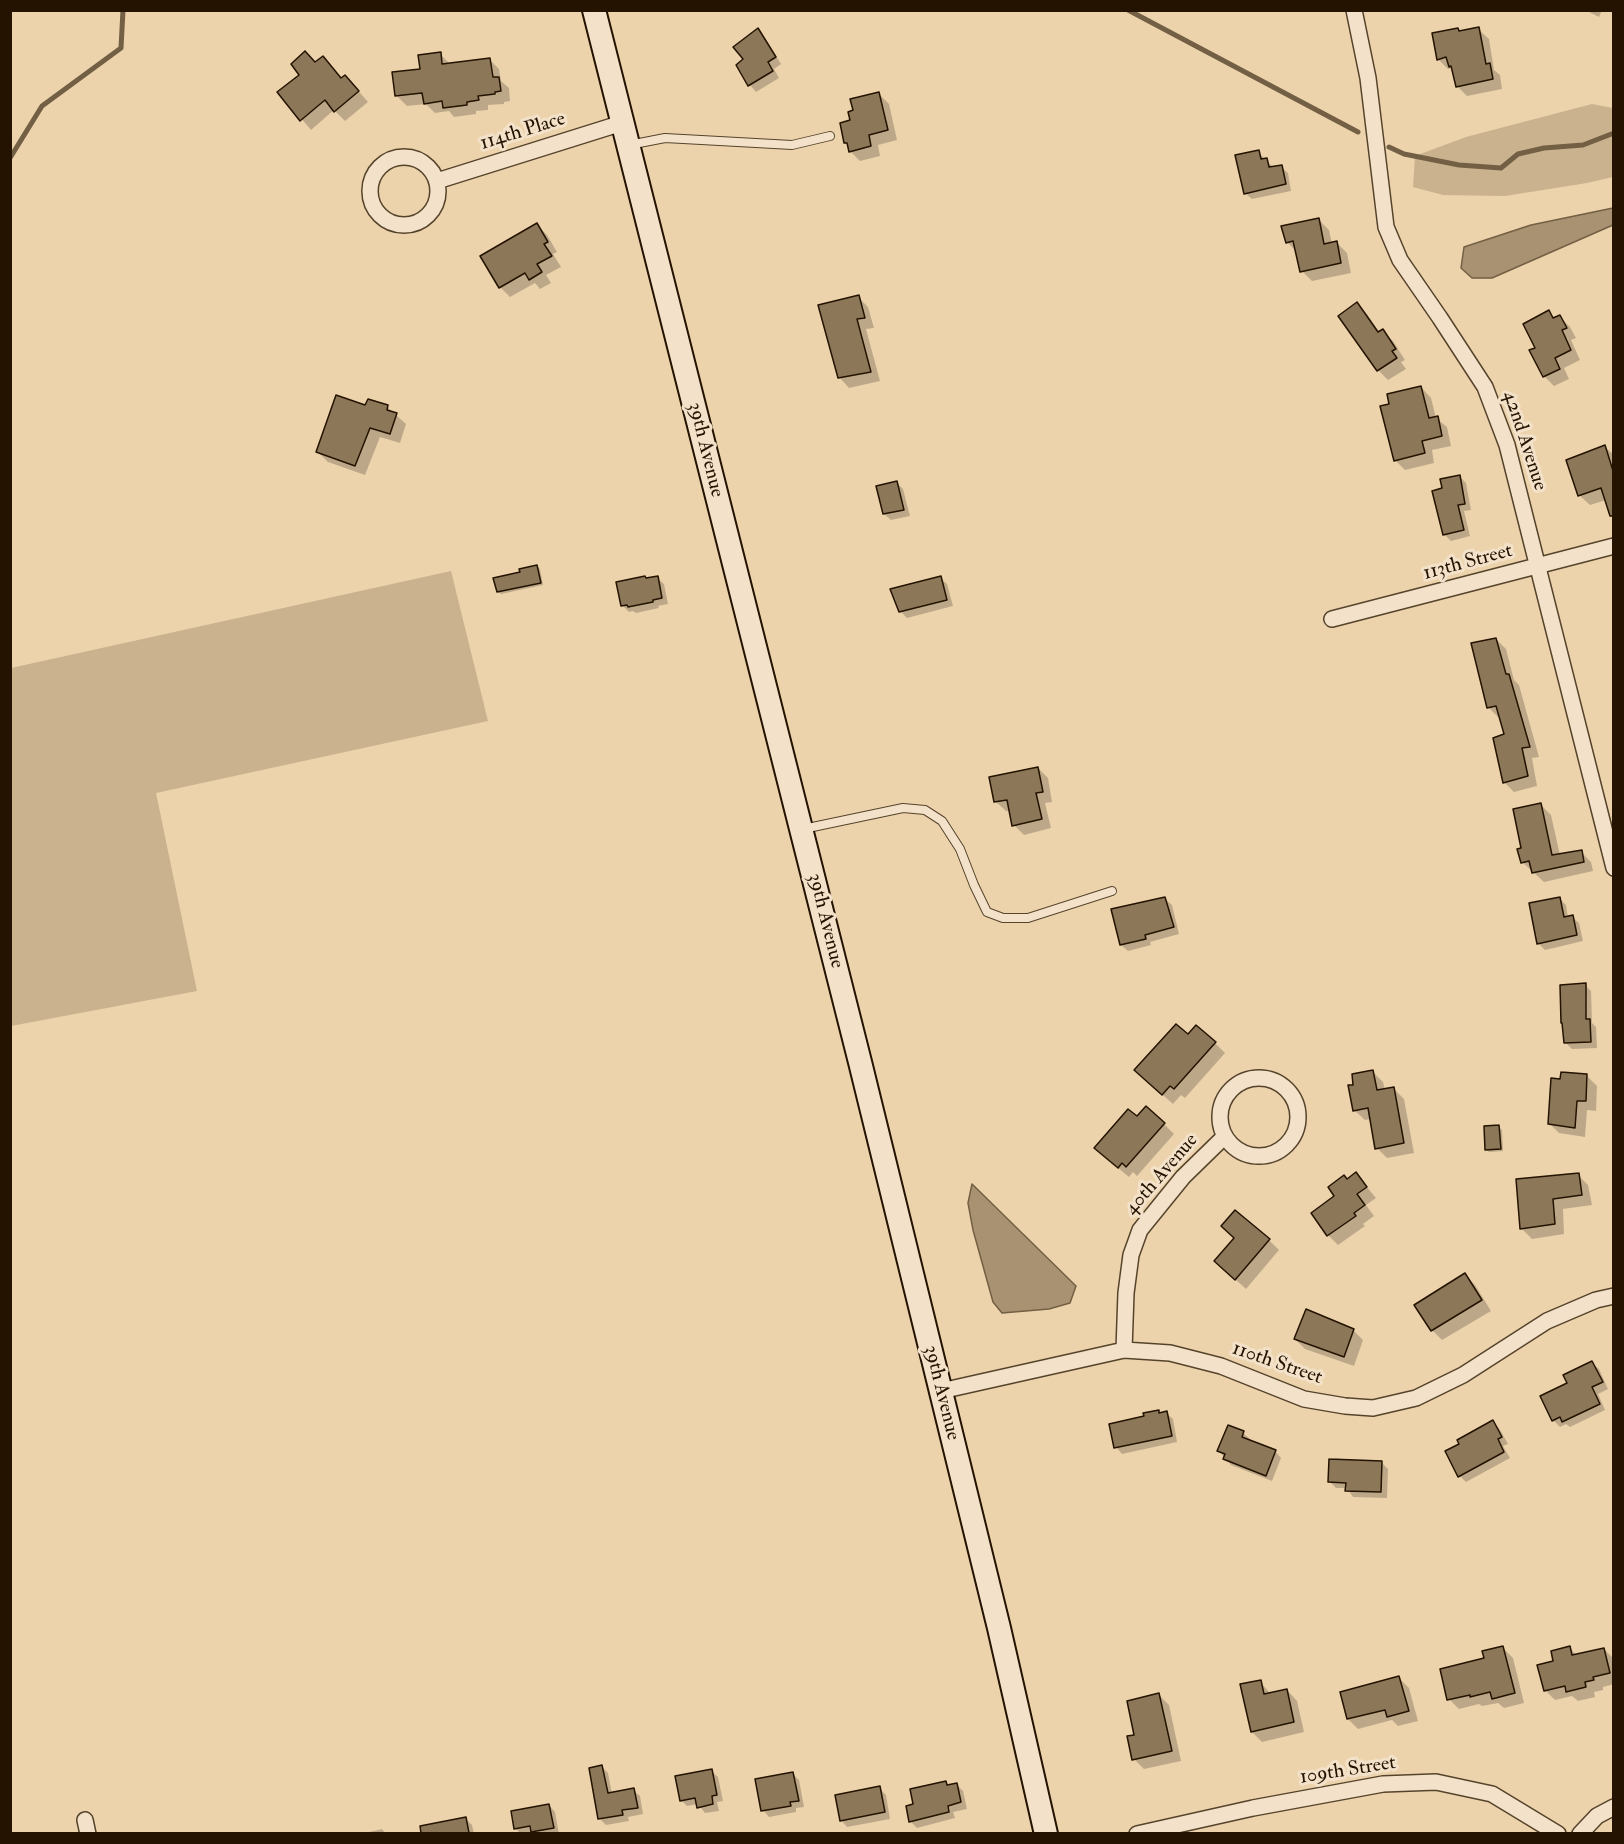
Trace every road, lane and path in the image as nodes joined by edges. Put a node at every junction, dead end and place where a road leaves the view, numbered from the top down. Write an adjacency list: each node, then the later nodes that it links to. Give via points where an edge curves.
1 (594, 10): 3 (main road, 39th Avenue)
2 (1354, 10): 8 (street, 42nd Avenue, via 1368,78 1386,227 1400,260 1485,387 1507,445)
3 (622, 123): 5 (main road, 39th Avenue); 6 (street, 114th Place)
4 (830, 136): 5 (lane, via 792,145 665,138)
5 (628, 145): 10 (main road, 39th Avenue)
6 (437, 181): 6 (street, via 432,171 415,158 393,159 383,164 371,182 372,203 387,221 398,225 421,222 437,204)
7 (1614, 546): 8 (street, 113th Street)
8 (1538, 566): 9 (street, 113th Street); 11 (street, 42nd Avenue)
9 (1332, 619)
10 (801, 829): 12 (lane, via 903,808 925,810 942,821 960,849 987,912 1003,918 1028,918); 16 (main road, 39th Avenue)
11 (1614, 868)
12 (1112, 891)
13 (1225, 1136): 13 (street, 40th Avenue, via 1244,1154 1271,1155 1292,1139 1299,1114 1296,1101 1278,1082 1254,1077 1241,1081 1223,1099 1220,1124); 15 (street, 40th Avenue, via 1183,1177 1140,1230 1131,1255)
14 (1614, 1296): 15 (street, 110th Street, via 1547,1321 1463,1375 1416,1398 1373,1408 1304,1399 1221,1366 1170,1353)
15 (1124, 1350): 16 (street, 110th Street)
16 (941, 1391): 18 (main road, 39th Avenue)
17 (1614, 1807): 21 (street, via 1597,1815)
18 (1047, 1833)
19 (1137, 1833): 20 (street, 109th Street, via 1383,1784 1436,1782 1492,1794)
20 (1558, 1833)
21 (1580, 1833)

